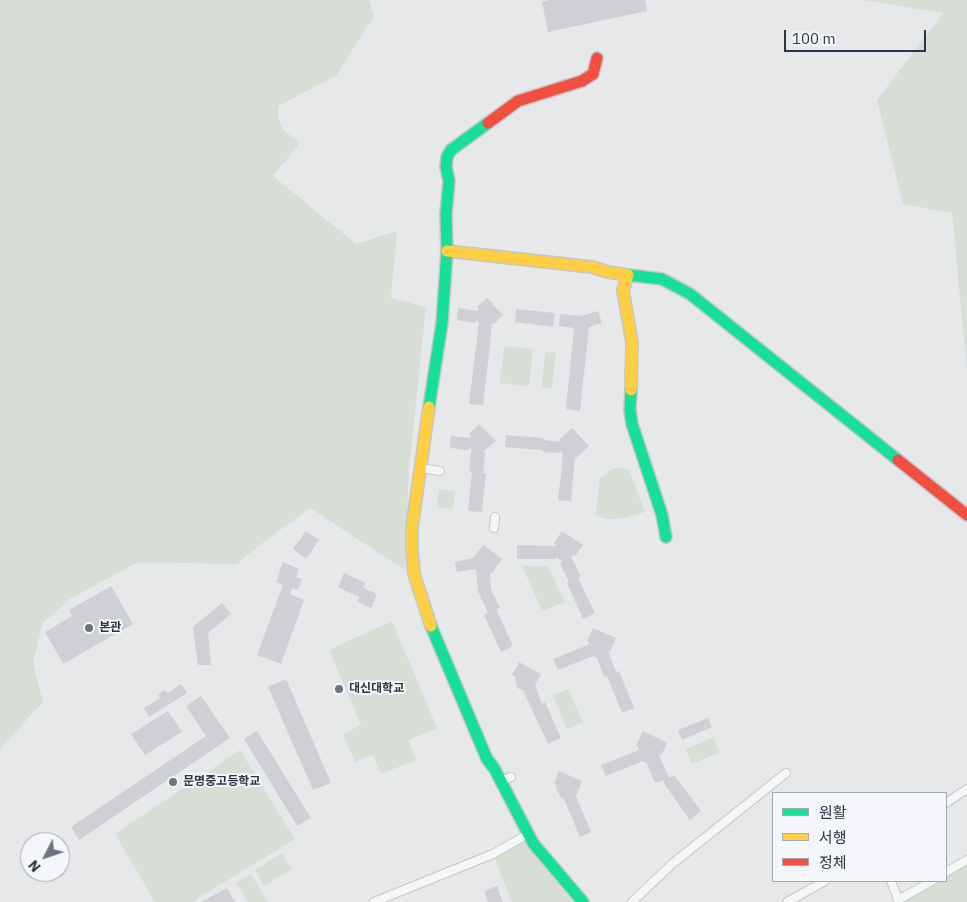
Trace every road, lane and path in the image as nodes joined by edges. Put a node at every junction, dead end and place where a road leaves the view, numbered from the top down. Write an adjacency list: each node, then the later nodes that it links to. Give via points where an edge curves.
1 (597, 58): 2 (street, via 593,74 582,82 518,101 451,150 446,167 449,180)
2 (447, 251): 3 (street, via 592,267); 4 (street, via 442,323)
3 (628, 275): 6 (street, via 662,279 690,294); 9 (street, via 624,290 632,342 632,424 662,515)
4 (420, 468): 5 (street); 13 (street, via 412,528 414,574 429,620 480,742 494,768 506,779)
5 (440, 471)
6 (967, 515)
7 (495, 517): 8 (street)
8 (494, 528)
9 (666, 537)
10 (786, 773): 22 (street, via 672,864)
11 (967, 789): 12 (street)
12 (947, 802)
13 (528, 834): 20 (street, via 493,854); 21 (street)
14 (967, 860): 15 (street)
15 (947, 871)
16 (823, 882): 23 (street)
17 (891, 882): 19 (street)
18 (930, 882): 19 (street)
19 (899, 901)
20 (374, 902)
21 (583, 902)
22 (632, 902)
23 (787, 902)

